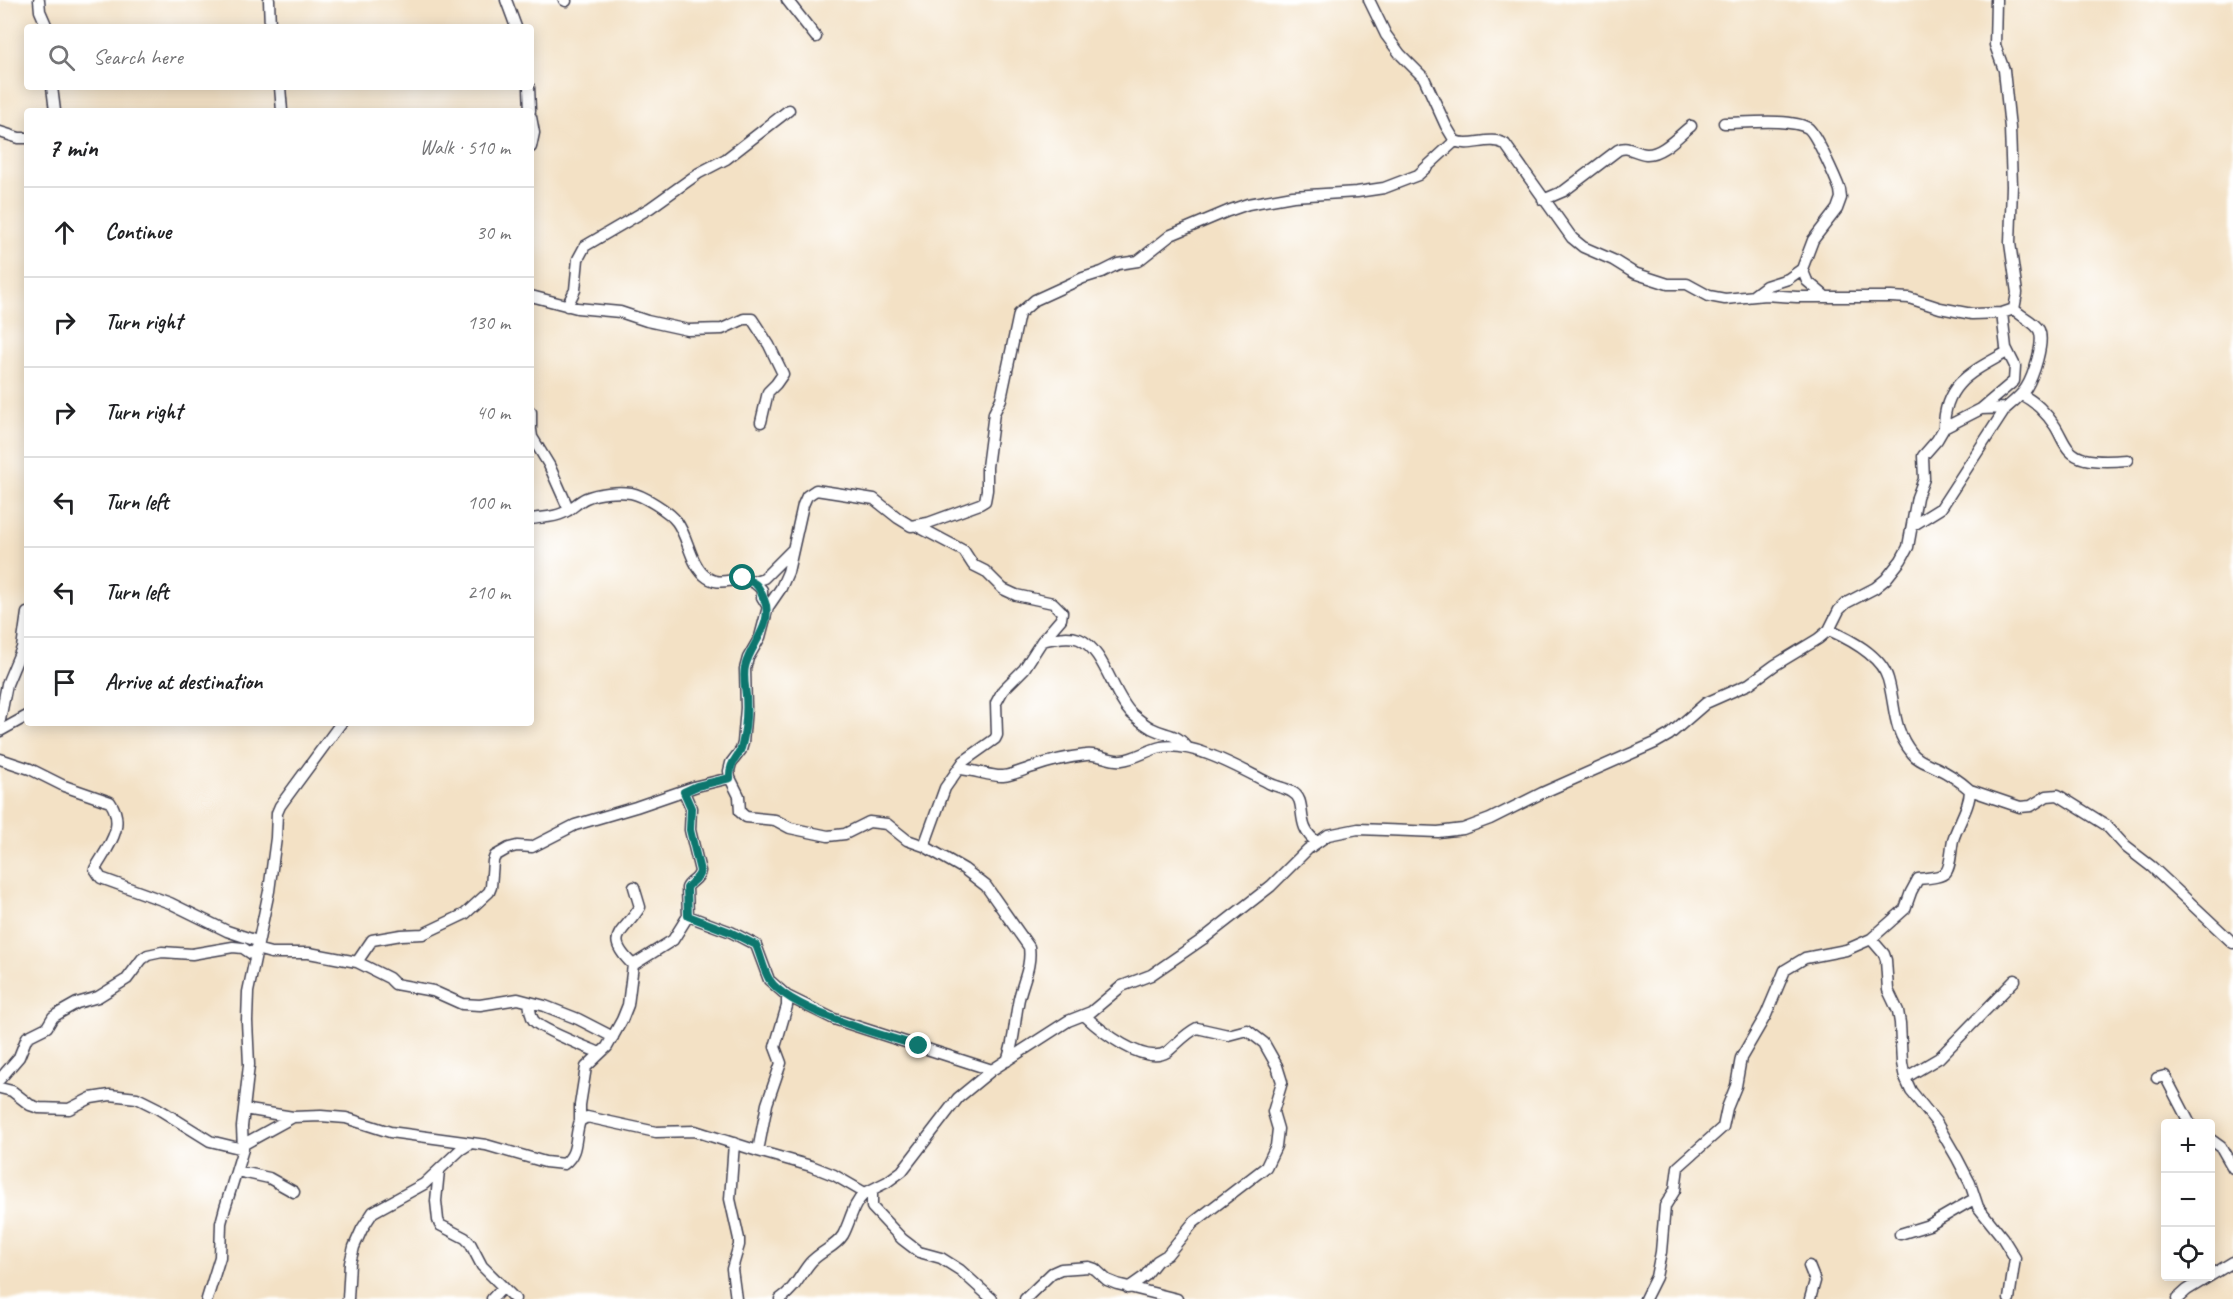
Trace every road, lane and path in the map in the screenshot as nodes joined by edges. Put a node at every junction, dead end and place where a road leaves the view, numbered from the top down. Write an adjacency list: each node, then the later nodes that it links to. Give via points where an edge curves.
1 (39, 0): 7 (street)
2 (269, 0): 8 (street)
3 (506, 0): 9 (street)
4 (787, 0): 10 (street)
5 (1369, 0): 22 (street, via 1400,54 1424,78)
6 (1996, 0): 29 (street, via 1995,45 2004,70 2010,128 2010,243 2017,293)
7 (46, 24)
8 (270, 24)
9 (515, 24)
10 (816, 37)
11 (52, 90): 14 (street)
12 (280, 90): 15 (street)
13 (529, 90): 16 (street)
14 (55, 108)
15 (282, 108)
16 (530, 108)
17 (789, 110): 28 (street, via 726,159 585,246 578,259 575,290)
18 (1724, 123): 24 (street, via 1797,123 1810,129 1815,137 1837,180 1841,198 1813,240)
19 (1691, 126): 23 (street, via 1654,153 1623,147 1617,150 1564,191)
20 (0, 132): 21 (street)
21 (24, 138)
22 (1455, 141): 23 (street, via 1466,144 1494,140 1504,144); 41 (street, via 1418,175 1369,191 1310,194 1248,204 1180,231 1138,261 1118,264 1083,278 1027,306 1019,314 1001,399 994,413 985,501)
23 (1544, 200): 25 (street, via 1583,247 1634,273 1668,284 1687,284 1709,296 1725,299)
24 (1802, 269): 25 (street); 27 (street, via 1807,281)
25 (1754, 295): 27 (street)
26 (534, 297): 28 (street)
27 (1826, 297): 30 (street, via 1909,298 1956,312)
28 (567, 306): 35 (street, via 620,312 688,330 722,329 753,319 783,374 768,392)
29 (2014, 309): 30 (street); 32 (street, via 2040,334 2034,370)
30 (2002, 313): 31 (street)
31 (2007, 352): 34 (street, via 2015,366 2014,381); 36 (street, via 1959,383 1947,401)
32 (2021, 395): 33 (street); 38 (street, via 2053,423 2074,455 2084,459)
33 (2006, 408): 34 (street); 42 (street, via 1941,508)
34 (1980, 409): 36 (street)
35 (761, 422)
36 (1944, 428): 42 (street, via 1923,456 1925,474)
37 (534, 440): 39 (street)
38 (2127, 460)
39 (569, 510): 40 (street); 44 (street, via 589,497 630,492 638,495 675,519 702,573 711,580 720,583 743,578)
40 (534, 519)
41 (917, 526): 43 (street, via 905,523 874,499 816,490 803,505); 48 (street, via 964,551 973,565 1009,593 1056,604 1062,617)
42 (1912, 526): 46 (street, via 1908,547 1894,569 1875,588 1846,603)
43 (793, 549): 44 (street, via 764,578); 45 (street, via 781,588)
44 (752, 582): 45 (street, via 762,590)
45 (768, 607): 56 (street, via 745,669 743,743 731,763)
46 (1829, 630): 57 (street, via 1859,645 1888,676 1894,720 1915,757); 59 (street, via 1749,684 1706,703 1655,743 1490,819 1463,829 1438,832 1358,829 1338,832)
47 (24, 634): 50 (street)
48 (1042, 641): 53 (street, via 1080,639 1104,665 1125,706 1152,729 1172,734); 55 (street, via 996,703 995,739)
49 (24, 719): 52 (street)
50 (0, 720)
51 (339, 726): 65 (street, via 277,813 269,891)
52 (0, 731)
53 (1187, 747): 55 (street, via 1160,747 1121,761 1087,755 1005,776); 59 (street, via 1296,795 1304,830)
54 (0, 759): 65 (street, via 110,802 117,816 116,827 113,840 95,869 101,878 170,903)
55 (958, 769): 60 (street, via 945,788)
56 (730, 778): 58 (street); 60 (street, via 739,796 740,812 746,817 775,820 793,829 828,836 845,834 869,822 882,823)
57 (1970, 790): 63 (street, via 1947,870 1918,879 1905,909); 64 (street, via 2020,807 2058,795 2106,825)
58 (684, 792): 62 (street, via 691,808 690,830 700,871 687,888); 66 (street, via 575,825 532,847 508,848 495,856 489,892 465,914 423,934 372,940)
59 (1317, 842): 71 (street, via 1203,939 1150,975 1122,986)
60 (924, 846): 74 (street, via 986,886 1029,947 1030,962)
61 (634, 886): 67 (street, via 640,907 621,930 618,946)
62 (688, 916): 67 (street, via 673,940); 69 (street, via 756,945 769,980)
63 (1871, 939): 76 (street, via 1886,960 1888,990 1900,1023); 109 (street, via 1846,950 1805,958 1785,970 1766,1015 1741,1058 1723,1127 1678,1167 1675,1190 1665,1206 1656,1277)
64 (2233, 943)
65 (256, 949): 66 (street); 78 (street, via 162,952 142,958 133,973 119,984 61,1012 46,1027 27,1037 19,1057); 80 (street, via 248,1002 249,1065)
66 (357, 962): 70 (street, via 395,984 433,991 462,1004 518,999)
67 (633, 965): 72 (street, via 628,1005)
68 (2015, 980): 76 (street, via 1939,1058)
69 (787, 996): 75 (street, via 834,1018); 88 (street, via 775,1047 781,1063 767,1104)
70 (529, 1002): 72 (street, via 578,1019); 73 (street, via 538,1024)
71 (1084, 1015): 74 (street, via 1068,1021); 99 (street, via 1136,1051 1157,1056 1197,1028 1228,1035 1247,1030 1264,1043 1282,1082 1274,1112 1278,1136 1266,1167 1193,1223 1167,1255)
72 (613, 1037): 73 (street)
73 (600, 1053): 83 (street, via 584,1074)
74 (1007, 1061): 75 (street)
75 (992, 1070): 93 (street, via 958,1098 902,1171)
76 (1905, 1078): 94 (street, via 1957,1158)
77 (2157, 1078): 82 (street, via 2165,1076)
78 (0, 1079)
79 (0, 1088): 87 (street, via 12,1091 30,1105 65,1110 91,1098 137,1098 210,1141)
80 (244, 1109): 81 (street); 87 (street)
81 (293, 1117): 85 (street, via 346,1118 390,1132); 87 (street)
82 (2187, 1119)
83 (580, 1121): 85 (street, via 575,1151 564,1164); 86 (street, via 587,1117 656,1132 695,1131)
84 (2215, 1142): 89 (street)
85 (471, 1143): 90 (street)
86 (734, 1143): 88 (street); 104 (street, via 730,1199 739,1239 732,1269)
87 (244, 1146): 91 (street)
88 (758, 1151): 93 (street, via 811,1166)
89 (2233, 1168)
90 (439, 1170): 98 (street, via 438,1220 470,1243 482,1266); 101 (street, via 424,1184 373,1212 354,1247)
91 (237, 1171): 92 (street, via 269,1178); 100 (street, via 221,1222 220,1257)
92 (294, 1192)
93 (868, 1192): 105 (street, via 857,1200 836,1244 811,1262 793,1289); 106 (street, via 872,1207 902,1239 960,1270)
94 (1974, 1199): 95 (street, via 1929,1225); 111 (street, via 2014,1258)
95 (1900, 1234)
96 (2233, 1262): 112 (street)
97 (1809, 1266): 110 (street, via 1815,1281)
98 (503, 1287): 102 (street); 103 (street)
99 (1128, 1288): 107 (street, via 1089,1267 1068,1268 1052,1274); 108 (street)
100 (207, 1299)
101 (348, 1299)
102 (492, 1299)
103 (515, 1299)
104 (736, 1299)
105 (780, 1299)
106 (992, 1299)
107 (1025, 1299)
108 (1177, 1299)
109 (1645, 1299)
110 (1810, 1299)
111 (2009, 1299)
112 (2177, 1299)

